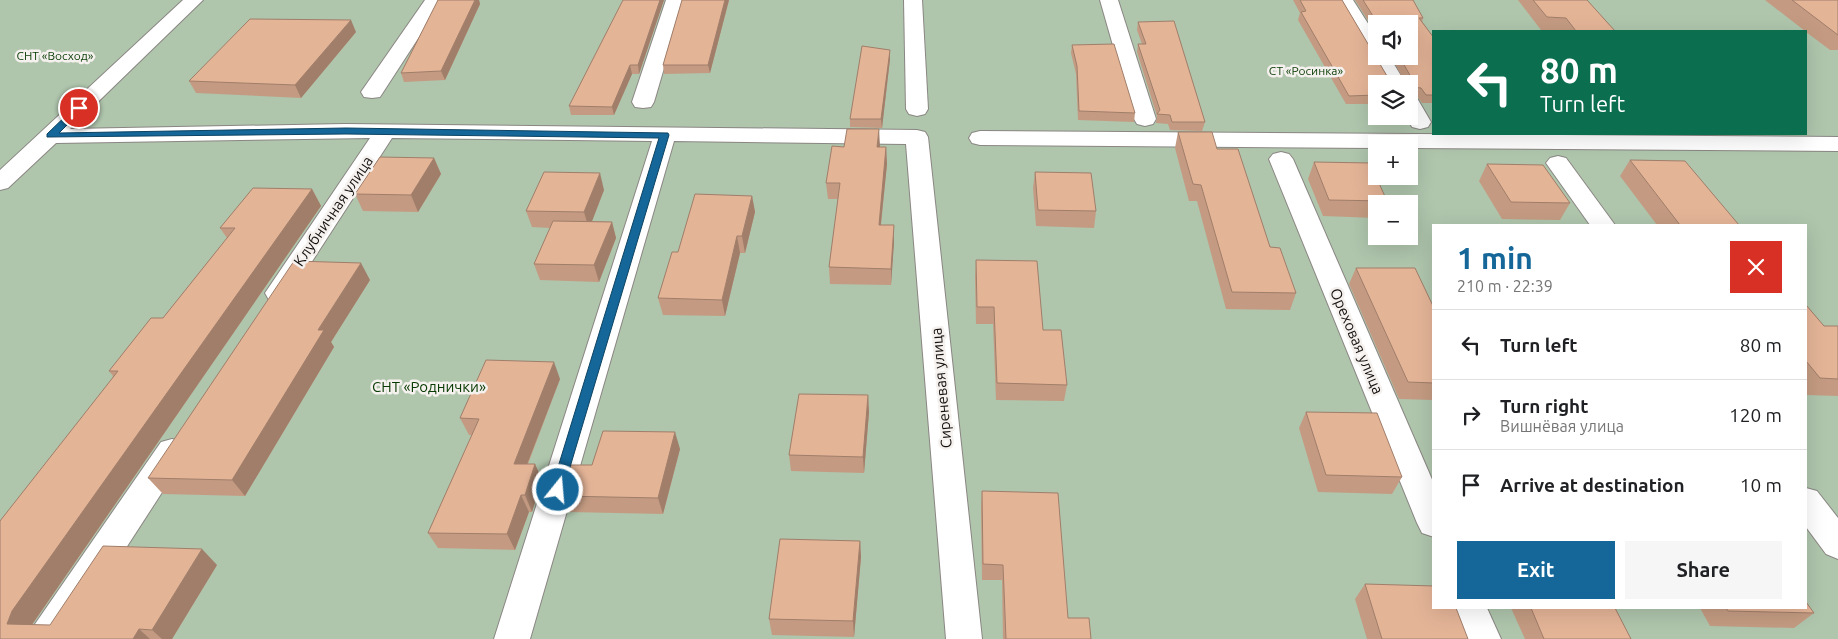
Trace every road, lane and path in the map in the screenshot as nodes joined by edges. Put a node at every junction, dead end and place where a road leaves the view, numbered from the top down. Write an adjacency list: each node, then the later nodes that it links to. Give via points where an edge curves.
1 (194, 0): 16 (street)
2 (434, 0): 8 (street)
3 (675, 0): 9 (street)
4 (913, 0): 13 (street)
5 (1109, 0): 10 (street)
6 (1344, 0): 7 (street)
7 (1368, 39)
8 (372, 92)
9 (644, 102)
10 (1146, 119)
11 (1418, 119): 12 (street)
12 (1420, 122)
13 (917, 123): 15 (street); 31 (street, Сиреневая улица)
14 (386, 132): 15 (street); 16 (street); 23 (street, Клубничная улица)
15 (665, 135): 30 (street)
16 (50, 136): 21 (street)
17 (980, 138): 18 (street)
18 (1838, 144)
19 (1281, 159): 26 (street, Ореховая улица)
20 (1558, 164): 22 (street)
21 (0, 183)
22 (1602, 224)
23 (265, 311)
24 (189, 425): 29 (street)
25 (1807, 501): 27 (street)
26 (1432, 518)
27 (1838, 544)
28 (1469, 609): 32 (street)
29 (46, 639)
30 (512, 639)
31 (964, 639)
32 (1482, 639)

